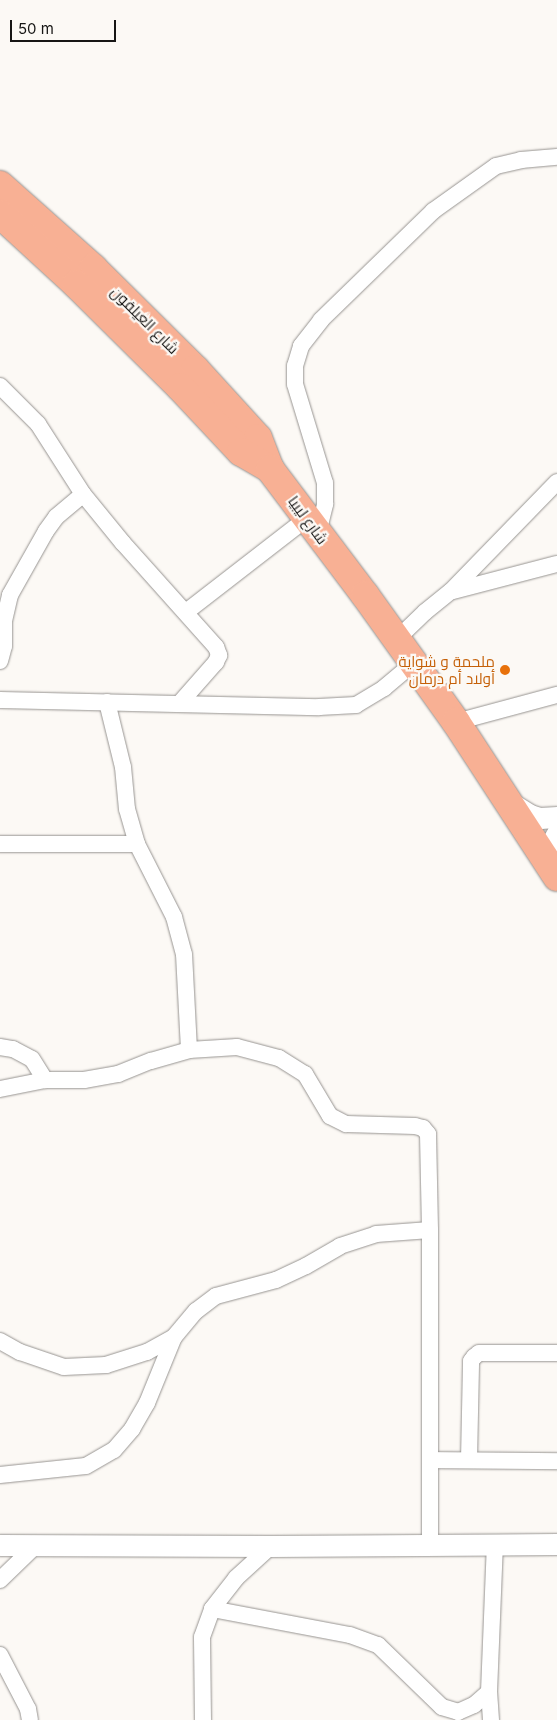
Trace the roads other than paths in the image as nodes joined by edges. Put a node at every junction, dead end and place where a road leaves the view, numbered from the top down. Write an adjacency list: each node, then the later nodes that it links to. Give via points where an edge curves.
1 (557, 157): 8 (street, via 496,166 433,210 321,320 301,346 295,366 295,384 325,483 325,504)
2 (0, 185): 5 (highway, شارع العيلفون, via 93,268 195,370 258,438)
3 (0, 214): 5 (highway, شارع ليبيا, via 180,386 240,452)
4 (0, 386): 7 (street, via 38,424)
5 (270, 469): 8 (highway, شارع ليبيا)
6 (557, 482): 10 (street)
7 (84, 494): 11 (street, via 123,543); 13 (street, via 56,517 10,595)
8 (312, 525): 11 (street); 12 (highway, شارع ليبيا)
9 (557, 564): 10 (street)
10 (451, 591): 12 (street)
11 (186, 612): 18 (street, via 216,646 219,655)
12 (396, 640): 14 (highway, شارع ليبيا)
13 (0, 661)
14 (414, 663): 18 (street, via 384,688 356,705 319,708); 19 (highway, شارع ليبيا)
15 (557, 695): 19 (street)
16 (0, 700): 17 (street)
17 (107, 702): 18 (street); 24 (street, via 123,767 126,809)
18 (180, 703)
19 (456, 722): 20 (highway, شارع ليبيا)
20 (507, 800): 21 (street, via 530,815); 25 (highway, شارع ليبيا)
21 (557, 817)
22 (557, 833): 25 (street, via 551,844)
23 (0, 844): 24 (street)
24 (137, 844): 27 (street, via 174,917 184,954)
25 (554, 872)
26 (0, 1047): 28 (street, via 32,1059)
27 (189, 1050): 28 (street, via 118,1074 84,1080); 30 (street, via 237,1047 280,1058 305,1074 330,1116 346,1124 423,1128 428,1134)
28 (45, 1080): 29 (street)
29 (0, 1089)
30 (430, 1230): 31 (street, via 376,1234 340,1246 276,1280 216,1296 196,1311); 34 (street)
31 (174, 1337): 32 (street, via 147,1352 106,1365 64,1367 20,1352); 37 (street, via 147,1403 132,1429 114,1450 86,1466)
32 (0, 1341)
33 (557, 1353): 35 (street, via 474,1356 471,1362)
34 (430, 1460): 35 (street); 39 (street)
35 (470, 1460): 36 (street)
36 (557, 1461)
37 (0, 1475)
38 (36, 1544): 42 (street); 43 (street); 44 (street)
39 (430, 1544): 40 (street); 43 (street)
40 (495, 1544): 41 (street); 47 (street)
41 (557, 1544)
42 (0, 1545)
43 (271, 1546): 45 (street, via 236,1578)
44 (0, 1580)
45 (212, 1609): 47 (street, via 350,1634 378,1645 442,1707 458,1712 474,1705); 49 (street, via 202,1637)
46 (0, 1655): 48 (street, via 28,1709)
47 (489, 1692): 50 (street)
48 (30, 1720)
49 (203, 1720)
50 (491, 1720)

